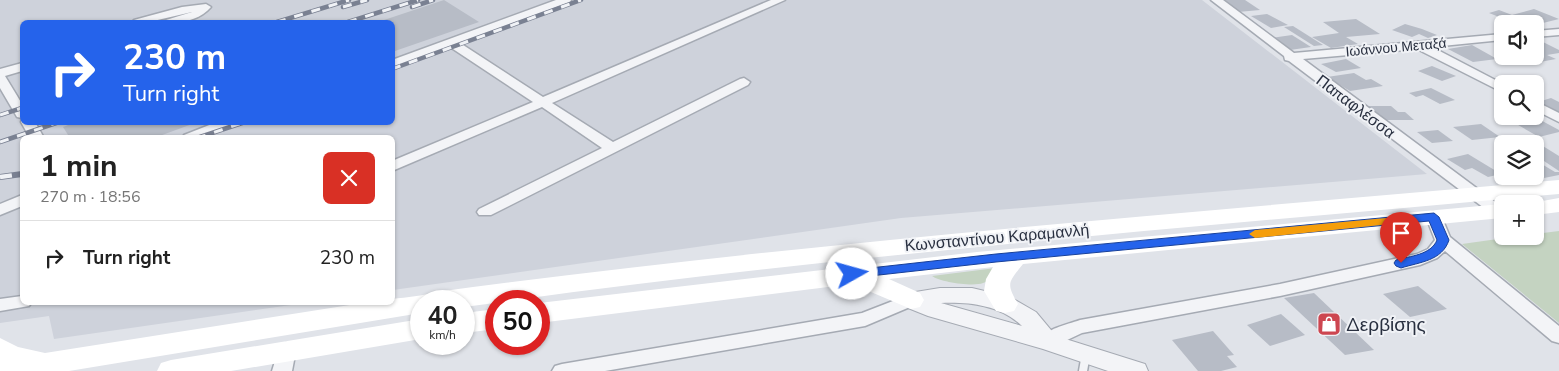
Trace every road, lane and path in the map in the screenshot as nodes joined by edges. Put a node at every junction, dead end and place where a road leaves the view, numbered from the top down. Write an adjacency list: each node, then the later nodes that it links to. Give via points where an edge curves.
1 (566, 0): 9 (street)
2 (780, 0): 20 (street)
3 (1216, 0): 11 (street, Παπαφλέσσα)
4 (145, 20): 5 (street, via 206,7 198,14)
5 (177, 20)
6 (1559, 32): 7 (street)
7 (1544, 33)
8 (1494, 38): 10 (street, Ιωάννου Μεταξά)
9 (450, 42): 14 (street); 20 (street)
10 (1420, 46): 11 (street, Ιωάννου Μεταξά); 19 (street)
11 (1289, 56): 29 (street, Παπαφλέσσα)
12 (20, 57): 13 (street)
13 (0, 63)
14 (395, 63)
15 (20, 68): 16 (street)
16 (0, 73)
17 (0, 78): 22 (street)
18 (744, 82): 26 (street)
19 (1494, 84)
20 (544, 102): 26 (street); 27 (street)
21 (1544, 110): 23 (street)
22 (20, 111)
23 (1559, 118)
24 (222, 125): 25 (street)
25 (197, 135)
26 (612, 148): 35 (street)
27 (395, 166)
28 (1559, 187): 29 (main road, Κωνσταντίνου Καραμανλή)
29 (1474, 194): 32 (street, Παπαφλέσσα); 41 (main road, Κωνσταντίνου Καραμανλή, via 869,249)
30 (20, 201): 34 (street)
31 (1559, 205): 33 (main road)
32 (1494, 207)
33 (1544, 207)
34 (0, 210)
35 (484, 212)
36 (1494, 212): 37 (main road, Κωνσταντίνου Καραμανλή)
37 (1434, 217): 38 (street); 39 (main road, Κωνσταντίνου Καραμανλή)
38 (1443, 240): 49 (street); 50 (street, via 1440,248 1420,259 1280,290 1080,327)
39 (1016, 256): 40 (main road, Κωνσταντίνου Καραμανλή); 44 (main road, via 996,283 997,294)
40 (852, 274): 42 (main road); 47 (main road, Κωνσταντίνου Καραμανλή)
41 (475, 296)
42 (911, 300): 44 (street, via 952,295); 50 (street); 57 (street, via 865,320)
43 (20, 302): 45 (street)
44 (1005, 304): 50 (street, via 1029,319)
45 (0, 305)
46 (410, 306): 53 (main road)
47 (550, 312)
48 (410, 331): 52 (main road)
49 (1559, 336)
50 (1048, 342): 54 (street)
51 (0, 349): 53 (main road, via 16,358)
52 (284, 360): 56 (main road)
53 (52, 362): 55 (main road)
54 (1085, 363): 58 (street)
55 (0, 371)
56 (171, 371)
57 (562, 371)
58 (1136, 371)

